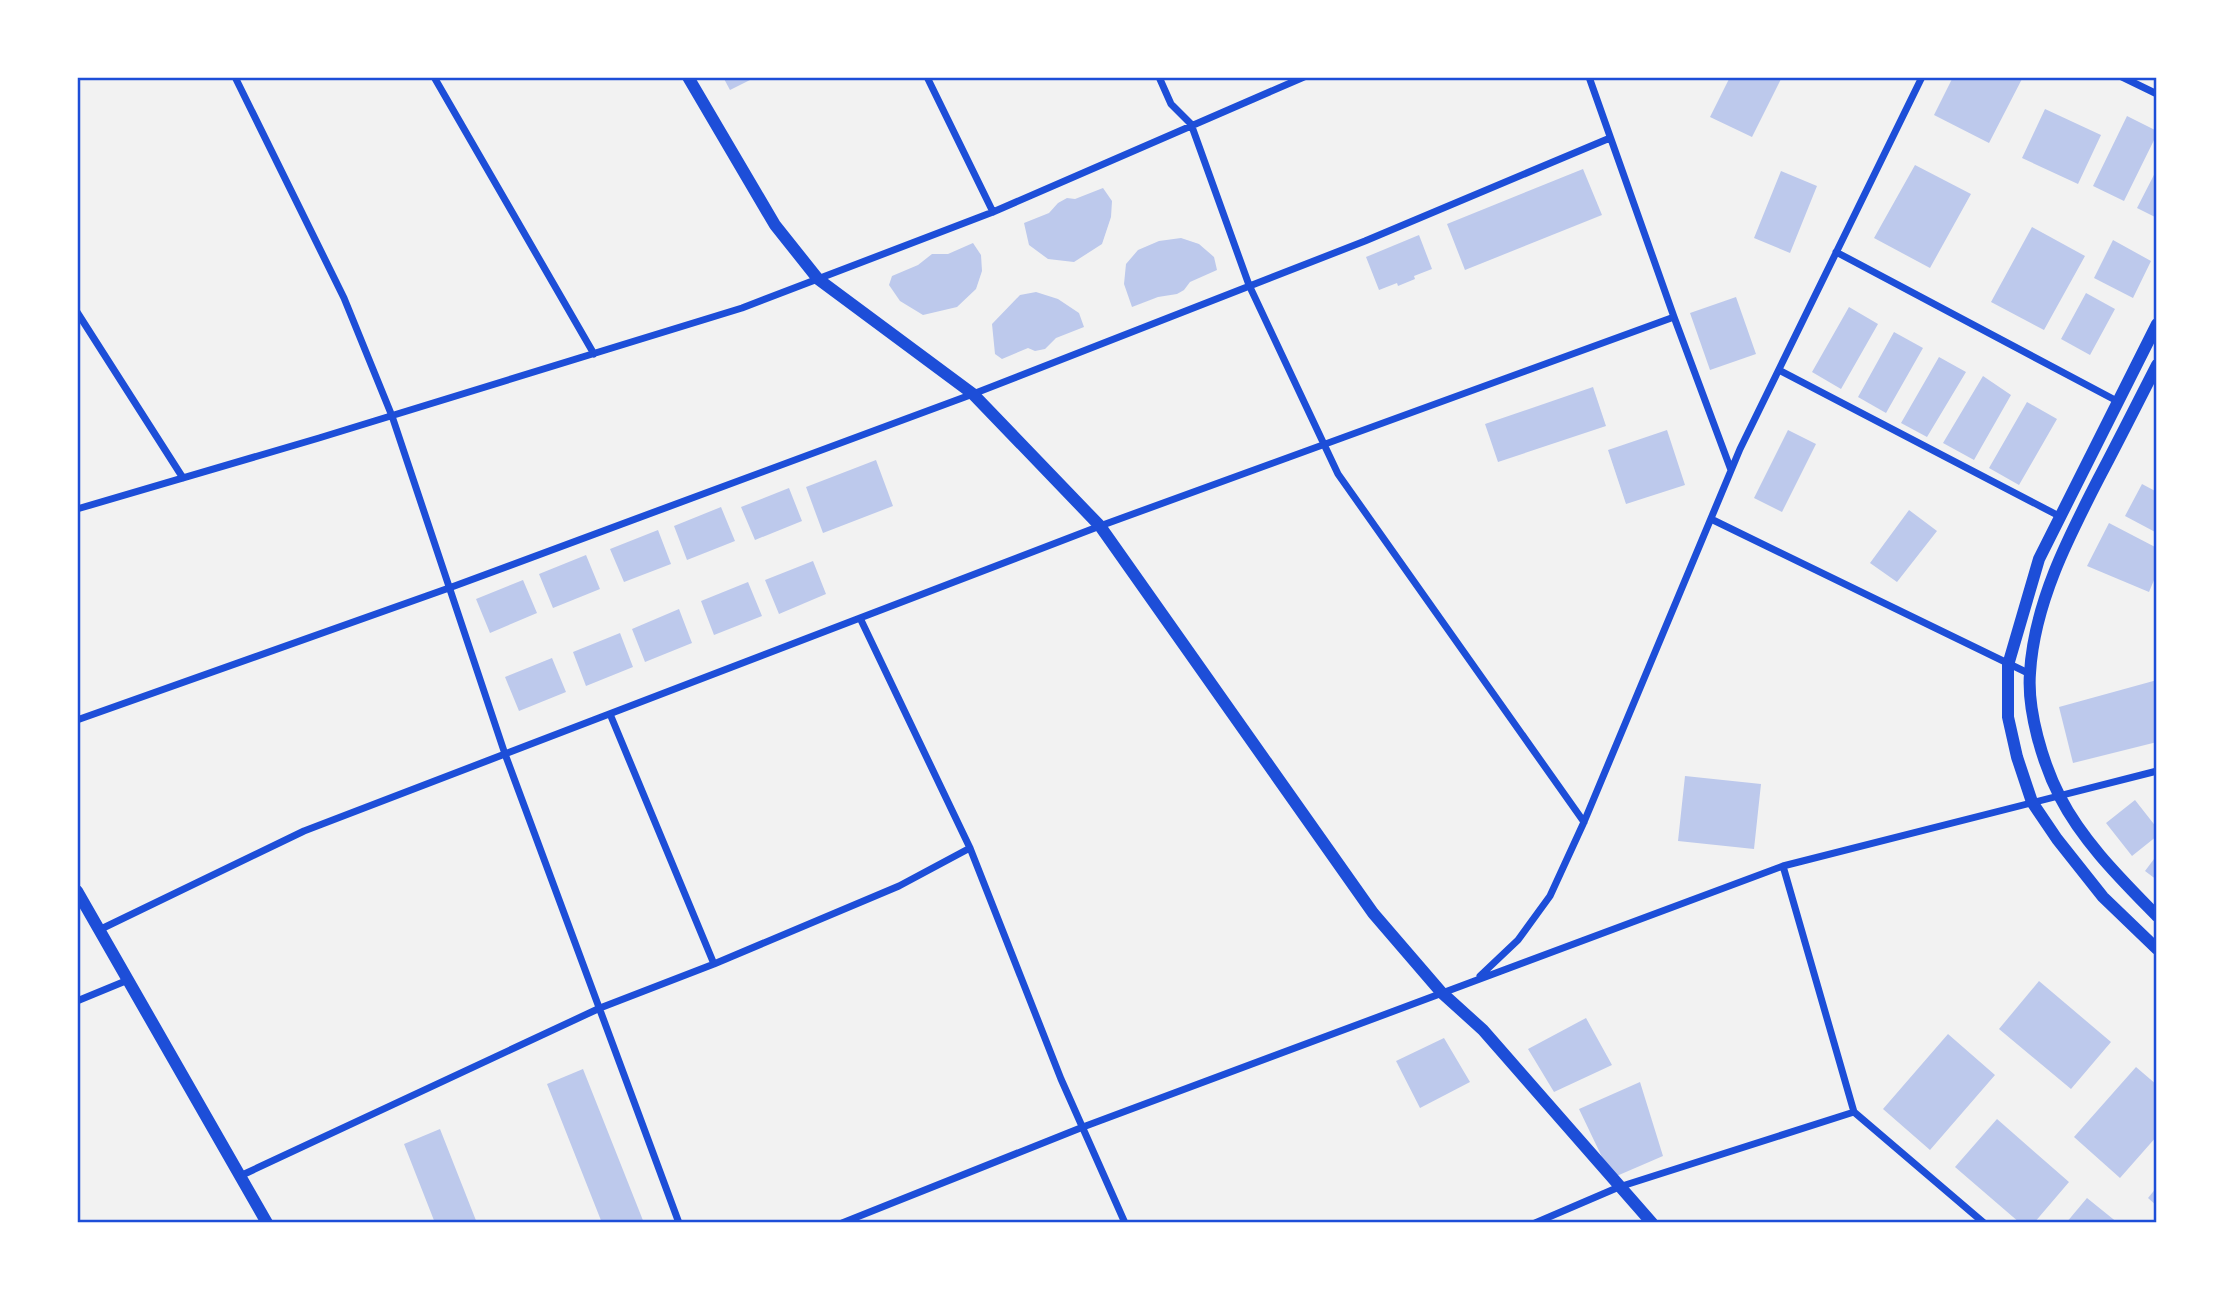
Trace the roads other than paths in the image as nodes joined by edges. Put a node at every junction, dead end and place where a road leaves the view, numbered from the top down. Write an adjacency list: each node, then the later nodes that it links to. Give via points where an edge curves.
1 (235, 77): 25 (street, via 344,299)
2 (434, 77): 20 (street)
3 (688, 77): 15 (street, via 775,225)
4 (927, 77): 13 (street)
5 (1158, 77): 11 (street, via 1171,104)
6 (1304, 77): 11 (street)
7 (1589, 77): 12 (street)
8 (1922, 77): 14 (street)
9 (2122, 77): 10 (street)
10 (2157, 94)
11 (1191, 124): 13 (street); 16 (street)
12 (1610, 138): 16 (street); 18 (street)
13 (993, 212): 15 (street)
14 (1836, 252): 22 (street); 24 (street)
15 (818, 279): 20 (street); 23 (street)
16 (1249, 285): 23 (street); 26 (street)
17 (77, 312): 28 (street)
18 (1674, 317): 26 (street); 27 (street)
19 (2157, 324): 24 (street)
20 (594, 354): 25 (street)
21 (2157, 365): 36 (street, via 2056,567)
22 (1779, 370): 27 (street); 30 (street)
23 (972, 394): 32 (street); 33 (street)
24 (2117, 401): 30 (street)
25 (392, 416): 28 (street); 33 (street)
26 (1325, 444): 32 (street); 43 (street, via 1338,474)
27 (1731, 470): 31 (street)
28 (183, 478): 29 (street)
29 (77, 509)
30 (2059, 516): 35 (street, via 2039,559)
31 (1711, 519): 35 (street); 43 (street)
32 (1100, 526): 34 (street); 53 (street, via 1373,913)
33 (449, 587): 38 (street); 39 (street)
34 (860, 618): 37 (street); 44 (street)
35 (2008, 665): 36 (street); 42 (street, via 2008,717)
36 (2030, 674): 41 (street, via 2044,760)
37 (610, 714): 39 (street); 50 (street)
38 (77, 720)
39 (505, 754): 48 (street, via 304,831); 55 (street)
40 (2157, 771): 41 (street)
41 (2060, 797): 42 (street); 47 (street, via 2075,823)
42 (2032, 802): 45 (street); 49 (street, via 2103,897)
43 (1584, 822): 51 (street, via 1550,896 1518,940)
44 (970, 848): 50 (street, via 899,886); 57 (street)
45 (1783, 866): 51 (street); 56 (street)
46 (77, 891): 48 (street)
47 (2157, 916)
48 (99, 930): 52 (street)
49 (2157, 949)
50 (715, 964): 55 (street)
51 (1477, 979): 53 (street)
52 (128, 980): 54 (street); 58 (street)
53 (1441, 992): 57 (street); 59 (street, via 1483,1030)
54 (77, 1001)
55 (600, 1008): 58 (street); 61 (street)
56 (1854, 1112): 59 (street); 66 (street)
57 (1083, 1127): 62 (street); 63 (street)
58 (240, 1176): 60 (street)
59 (1619, 1187): 64 (street); 65 (street)
60 (267, 1223)
61 (679, 1223)
62 (842, 1223)
63 (1125, 1223)
64 (1535, 1223)
65 (1652, 1223)
66 (1984, 1223)

